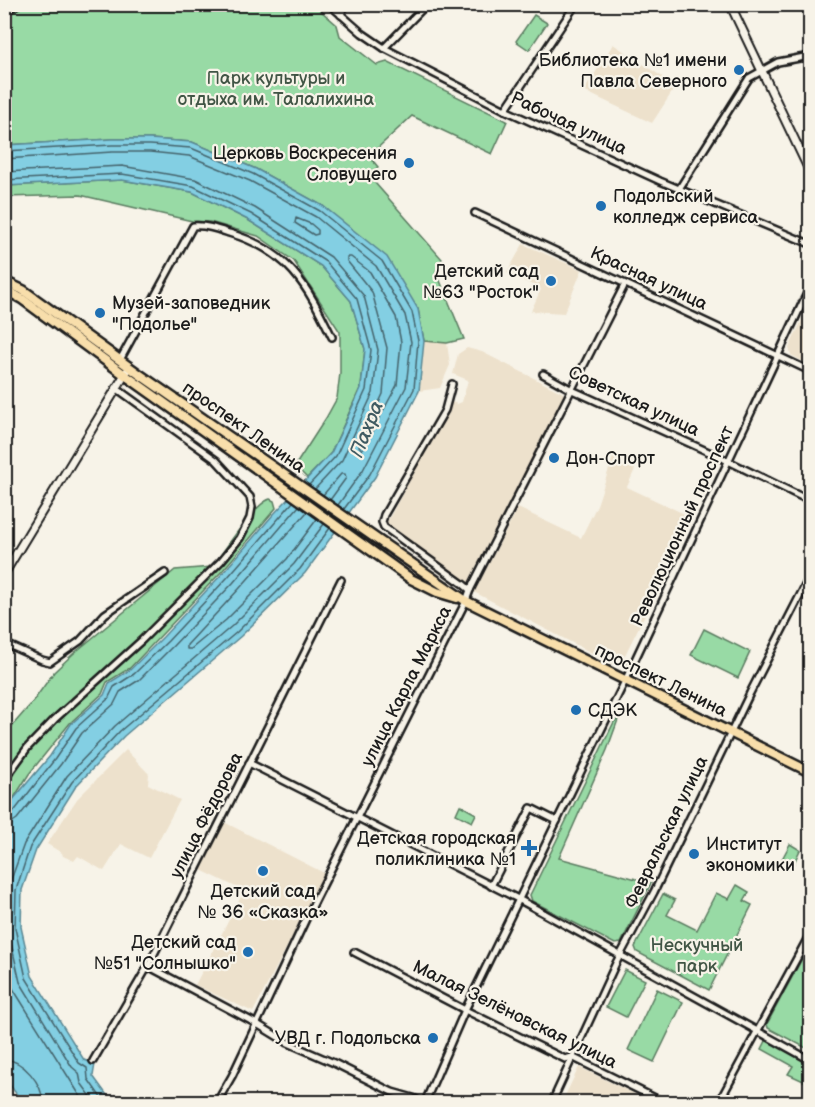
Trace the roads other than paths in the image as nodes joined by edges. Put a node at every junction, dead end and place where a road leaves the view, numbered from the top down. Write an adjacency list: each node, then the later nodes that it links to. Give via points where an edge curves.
1 (18, 4): 7 (street)
2 (329, 4): 8 (street, Рабочая улица)
3 (345, 4): 8 (street)
4 (427, 4): 9 (street)
5 (576, 4): 12 (street)
6 (730, 4): 11 (street)
7 (4, 12)
8 (341, 15): 9 (street, Рабочая улица)
9 (384, 48): 12 (street, Рабочая улица)
10 (810, 56): 11 (street, via 778,62)
11 (761, 71): 13 (street); 14 (street, via 749,78)
12 (506, 110): 14 (street, Рабочая улица)
13 (810, 172)
14 (679, 189): 16 (street, Рабочая улица)
15 (475, 213): 18 (street, Красная улица)
16 (810, 244)
17 (4, 281): 23 (main road, проспект Ленина, via 23,290)
18 (625, 284): 22 (street, Красная улица); 29 (street, улица Карла Маркса)
19 (810, 287): 22 (street, Революционный проспект)
20 (4, 289): 25 (main road, проспект Ленина)
21 (332, 337): 23 (street, via 317,305 288,264 253,240 205,225 193,226)
22 (779, 355): 24 (street, Красная улица); 30 (street, Революционный проспект)
23 (120, 360): 25 (main road, проспект Ленина)
24 (810, 371)
25 (127, 372): 28 (street); 37 (main road, проспект Ленина, via 218,429); 37 (main road, проспект Ленина, via 411,579)
26 (543, 374): 29 (street, Советская улица)
27 (452, 384): 36 (street, via 445,410 382,522)
28 (116, 388): 33 (street); 43 (street, via 216,460 250,497 250,518 221,561 55,719)
29 (572, 390): 30 (street, Советская улица); 36 (street, улица Карла Маркса)
30 (729, 461): 31 (street, Советская улица); 39 (street, Революционный проспект)
31 (810, 501)
32 (165, 573): 38 (street, via 105,614 80,641 50,662)
33 (4, 574)
34 (810, 576): 40 (street, Февральская улица)
35 (341, 580): 41 (street, улица Фёдорова)
36 (470, 590): 37 (street, улица Карла Маркса)
37 (466, 601): 39 (main road, проспект Ленина); 44 (street, улица Карла Маркса)
38 (4, 643)
39 (625, 681): 40 (main road, проспект Ленина); 45 (street, Революционный проспект)
40 (732, 733): 42 (main road, проспект Ленина); 50 (street, Февральская улица)
41 (249, 763): 44 (street); 51 (street, улица Фёдорова)
42 (810, 772)
43 (4, 780)
44 (357, 818): 46 (street); 53 (street, улица Карла Маркса)
45 (557, 821): 46 (street, via 531,808); 47 (street, Революционный проспект)
46 (491, 886): 47 (street)
47 (520, 900): 50 (street); 52 (street, Революционный проспект)
48 (810, 934): 54 (street)
49 (354, 952): 52 (street, Малая Зелёновская улица)
50 (620, 956): 54 (street); 55 (street, Февральская улица)
51 (148, 966): 53 (street); 57 (street, улица Фёдорова)
52 (465, 1010): 55 (street, Малая Зелёновская улица, via 565,1059); 59 (street, Революционный проспект)
53 (257, 1024): 58 (street, улица Карла Маркса); 59 (street, via 288,1043 392,1092)
54 (758, 1031): 56 (street); 62 (street)
55 (572, 1057): 60 (street, Февральская улица); 61 (street, Малая Зелёновская улица)
56 (810, 1060)
57 (93, 1061)
58 (217, 1102)
59 (423, 1102)
60 (552, 1102)
61 (663, 1102)
62 (719, 1102)

